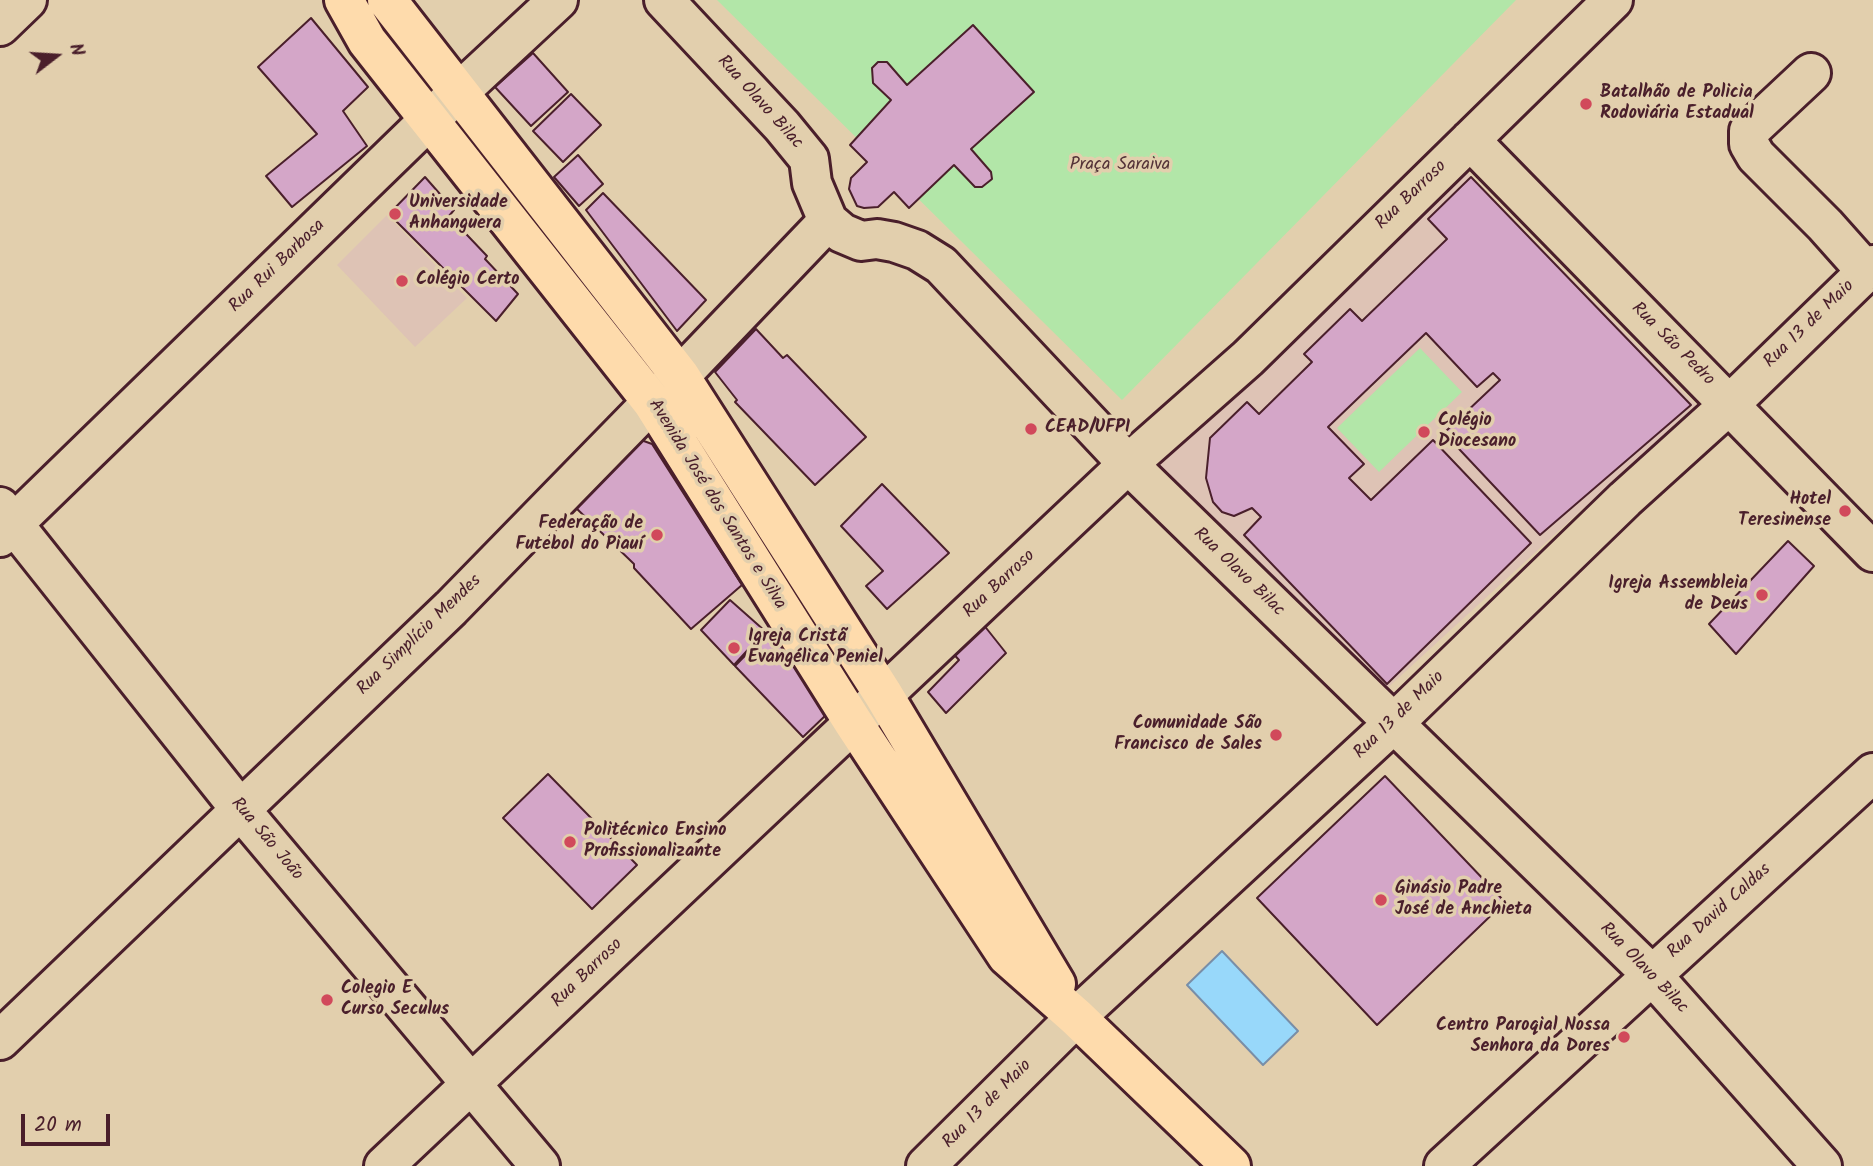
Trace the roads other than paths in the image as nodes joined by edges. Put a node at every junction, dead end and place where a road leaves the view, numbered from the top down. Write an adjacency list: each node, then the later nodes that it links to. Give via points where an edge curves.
1 (27, 0): 7 (street)
2 (344, 0): 10 (main road, Avenida José dos Santos e Silva, via 367,41)
3 (387, 0): 9 (main road, Avenida José dos Santos e Silva)
4 (558, 0): 9 (street, Rua Rui Barbosa)
5 (664, 0): 12 (street, Rua Olavo Bilac, via 782,125 808,159 812,183)
6 (1613, 0): 11 (street, Rua Barroso)
7 (0, 26)
8 (1811, 73): 13 (street, via 1749,131 1749,144)
9 (459, 93): 10 (street, Rua Rui Barbosa); 14 (main road, Avenida José dos Santos e Silva)
10 (430, 119): 15 (main road, Avenida José dos Santos e Silva); 18 (street, Rua Rui Barbosa)
11 (1470, 139): 16 (street, Rua São Pedro); 17 (street, Rua Barroso, via 1248,358)
12 (828, 221): 14 (street, Rua Simplício Mendes); 17 (street, Rua Olavo Bilac, via 861,241 894,242 942,265)
13 (1870, 268): 16 (street, Rua 13 de Maio)
14 (680, 376): 15 (street, Rua Simplício Mendes); 20 (main road, Avenida José dos Santos e Silva)
15 (652, 402): 21 (main road, Avenida José dos Santos e Silva); 24 (street, Rua Simplício Mendes, via 451,608)
16 (1730, 404): 19 (street, Rua São Pedro); 22 (street, Rua 13 de Maio)
17 (1128, 464): 20 (street, Rua Barroso); 22 (street, Rua Olavo Bilac)
18 (5, 522): 24 (street, Rua São João)
19 (1873, 551)
20 (883, 694): 21 (street, Rua Barroso); 26 (main road, Avenida José dos Santos e Silva)
21 (853, 722): 26 (main road, Avenida José dos Santos e Silva, via 1007,956); 28 (street, Rua Barroso)
22 (1393, 724): 25 (street, Rua Olavo Bilac); 26 (street, Rua 13 de Maio)
23 (1873, 773): 25 (street, Rua David Caldas)
24 (240, 808): 27 (street, Rua Simplício Mendes); 28 (street, Rua São João)
25 (1652, 975): 33 (street, Rua David Caldas); 34 (street, Rua Olavo Bilac)
26 (1076, 1017): 31 (street, Rua 13 de Maio); 32 (main road, Avenida José dos Santos e Silva)
27 (0, 1040)
28 (472, 1085): 29 (street, Rua Barroso); 30 (street, Rua São João)
29 (384, 1166)
30 (540, 1166)
31 (926, 1166)
32 (1231, 1166)
33 (1444, 1166)
34 (1822, 1166)

